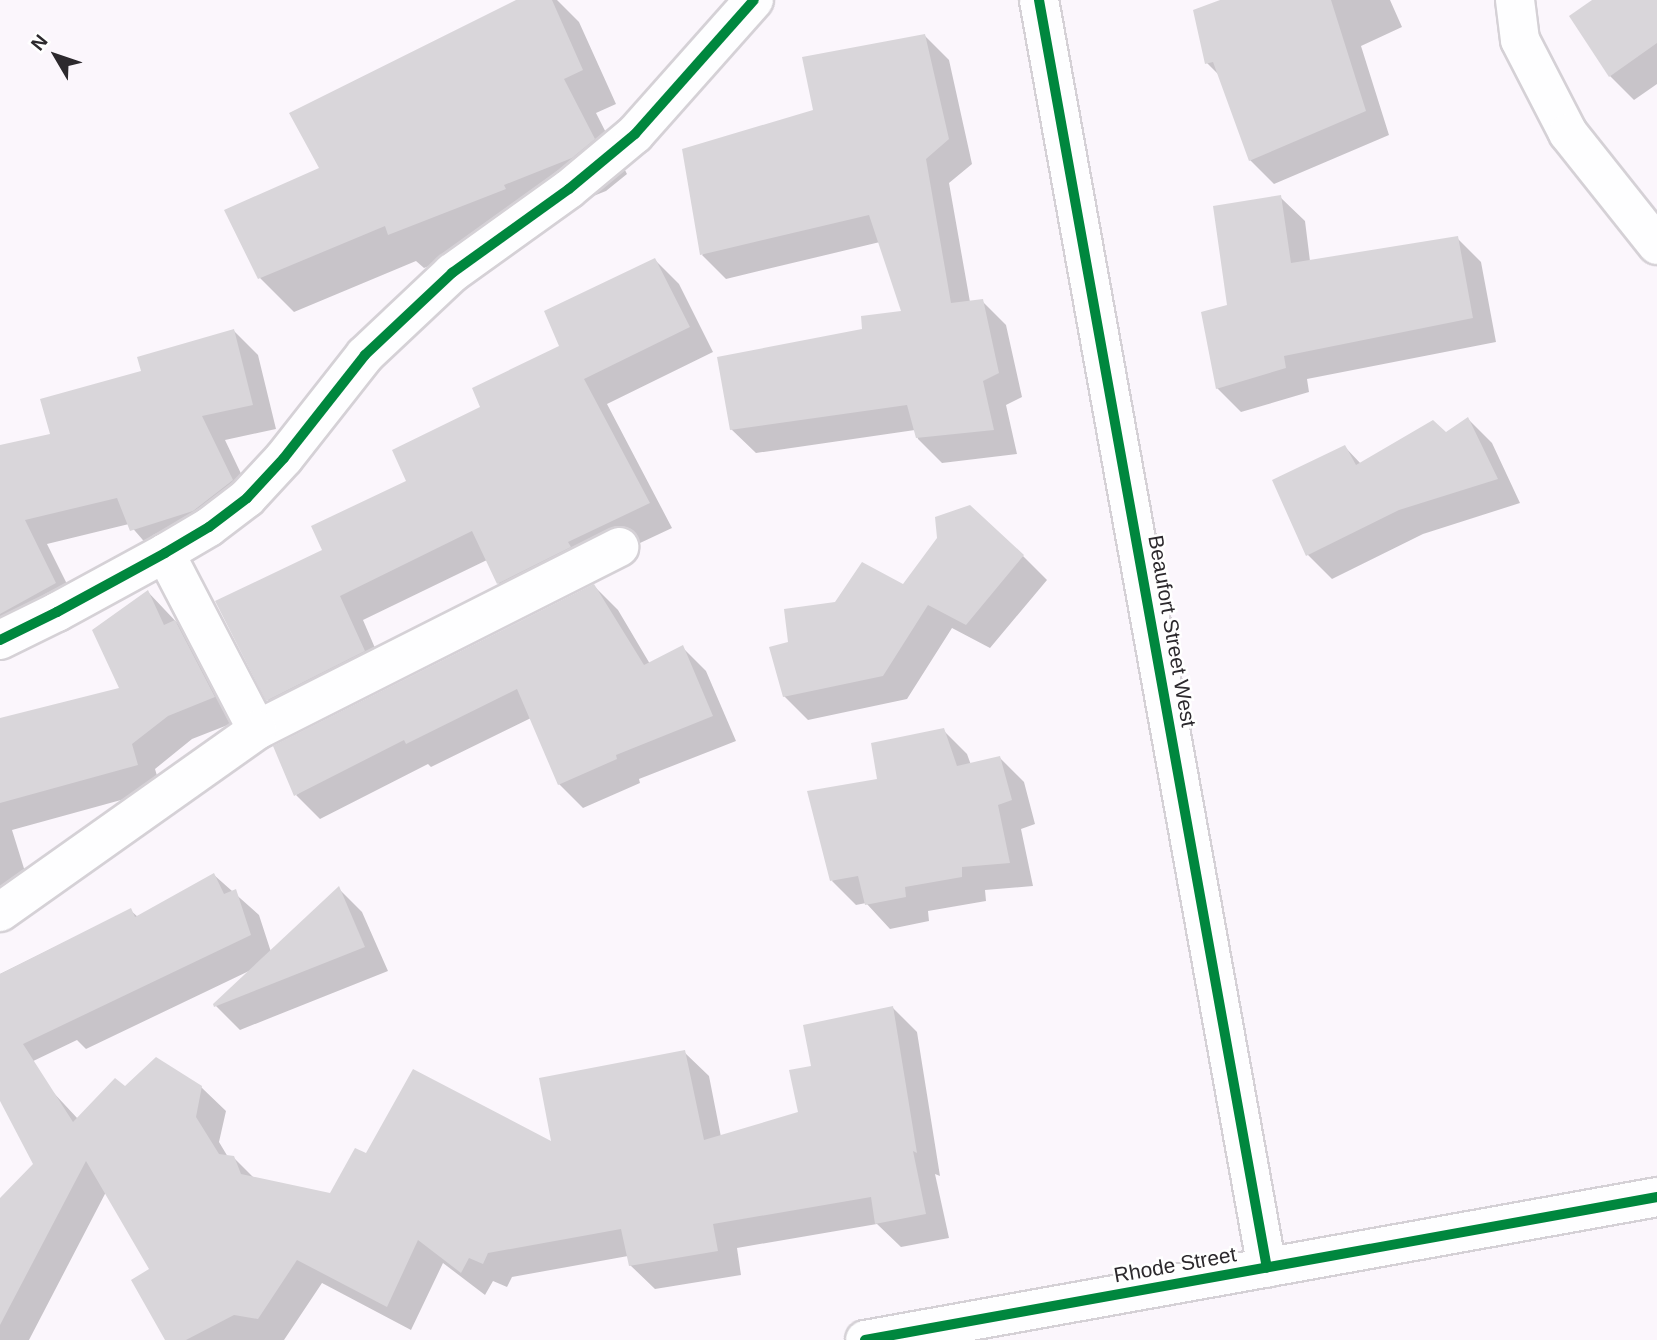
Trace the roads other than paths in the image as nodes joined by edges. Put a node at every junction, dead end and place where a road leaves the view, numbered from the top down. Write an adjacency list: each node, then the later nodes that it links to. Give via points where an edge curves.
1 (754, 0): 6 (street, via 635,134 569,189 452,273 365,355 247,498)
2 (1039, 0): 11 (street, Beaufort Street West)
3 (1515, 0): 4 (street, via 1520,40 1569,133)
4 (1657, 245)
5 (619, 547): 8 (street)
6 (165, 553): 7 (street); 8 (street)
7 (0, 639)
8 (257, 730): 9 (street)
9 (0, 912)
10 (1657, 1197): 11 (street, Rhode Street)
11 (1267, 1268): 12 (street, Rhode Street)
12 (865, 1340)

